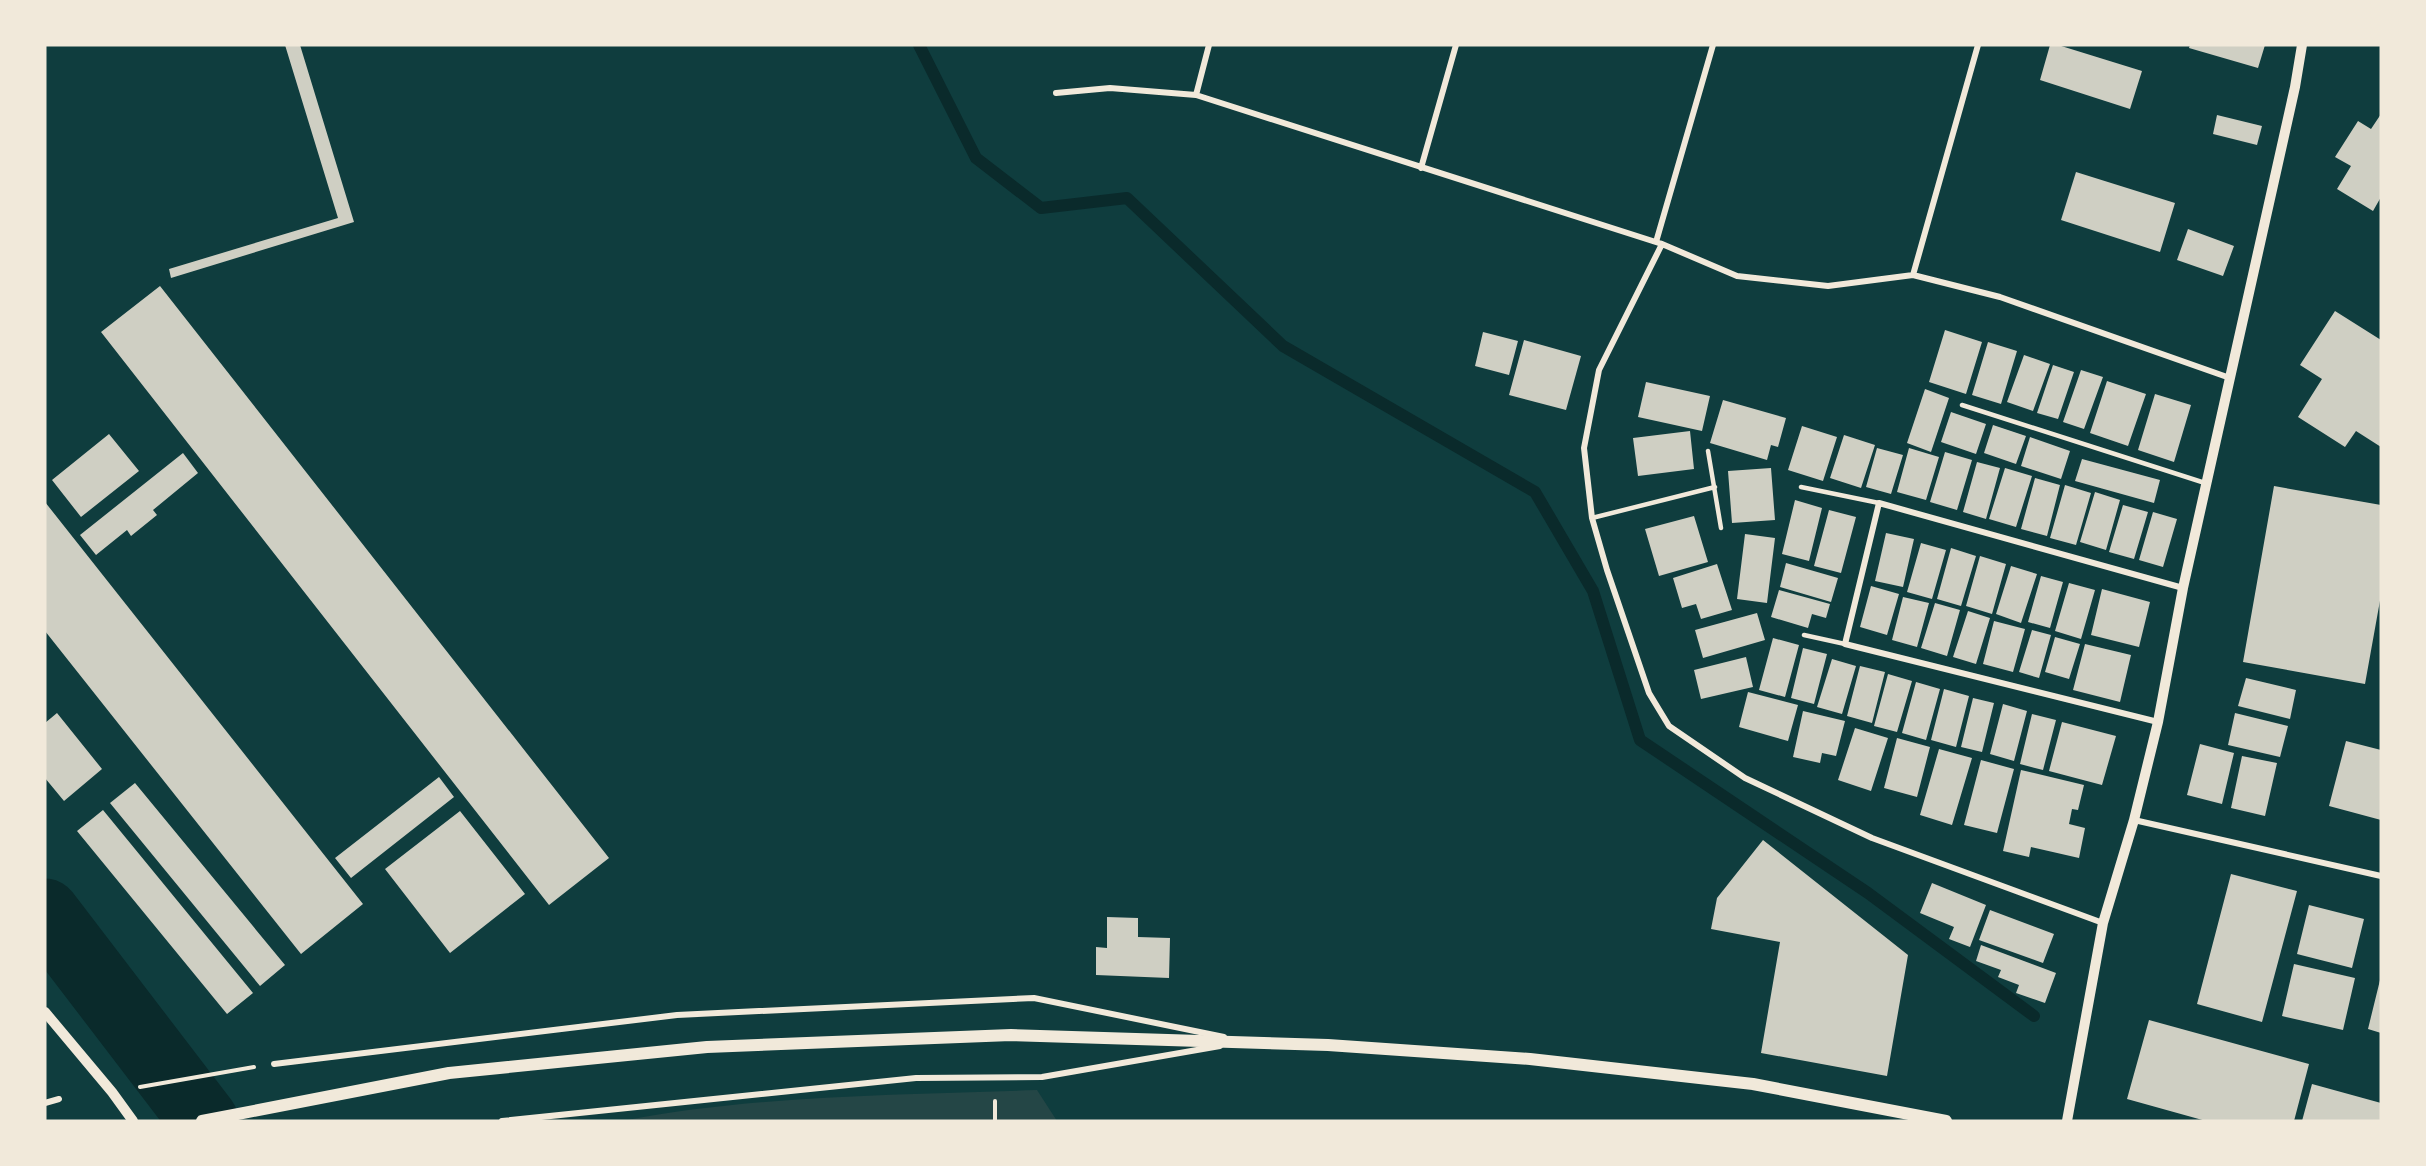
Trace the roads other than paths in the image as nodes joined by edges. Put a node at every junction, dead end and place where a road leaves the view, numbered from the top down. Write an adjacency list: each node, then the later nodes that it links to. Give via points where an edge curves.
1 (1209, 45): 7 (street)
2 (1456, 45): 8 (street)
3 (1713, 45): 9 (street)
4 (1978, 45): 10 (street)
5 (2302, 45): 11 (street)
6 (1056, 93): 7 (street, via 1110,88)
7 (1196, 95): 8 (street)
8 (1421, 168): 9 (street)
9 (1659, 243): 10 (street, via 1737,276 1828,286); 18 (street, via 1599,370 1584,448)
10 (1913, 275): 11 (street, via 2000,297)
11 (2230, 378): 14 (street)
12 (1962, 405): 14 (lane)
13 (1708, 451): 15 (lane)
14 (2206, 484): 20 (street)
15 (1715, 487): 18 (lane); 19 (lane)
16 (1801, 488): 17 (lane)
17 (1879, 503): 20 (street); 22 (street)
18 (1592, 518): 26 (street, via 1649,693 1669,726 1745,778 1872,838)
19 (1721, 528)
20 (2183, 588): 23 (street)
21 (1804, 635): 22 (lane)
22 (1845, 644): 23 (street)
23 (2158, 722): 24 (street)
24 (2134, 820): 25 (street); 26 (street)
25 (2381, 876)
26 (2103, 923): 36 (street)
27 (45, 1012): 32 (street)
28 (1248, 1042): 29 (street, via 1034,998 677,1015); 33 (main road, via 1011,1035 707,1047 449,1073); 34 (street, via 1042,1077 916,1078); 35 (main road, via 1530,1059 1753,1084)
29 (274, 1064)
30 (59, 1099): 31 (street)
31 (45, 1103)
32 (132, 1121)
33 (202, 1121)
34 (502, 1121)
35 (1946, 1121)
36 (2067, 1121)

